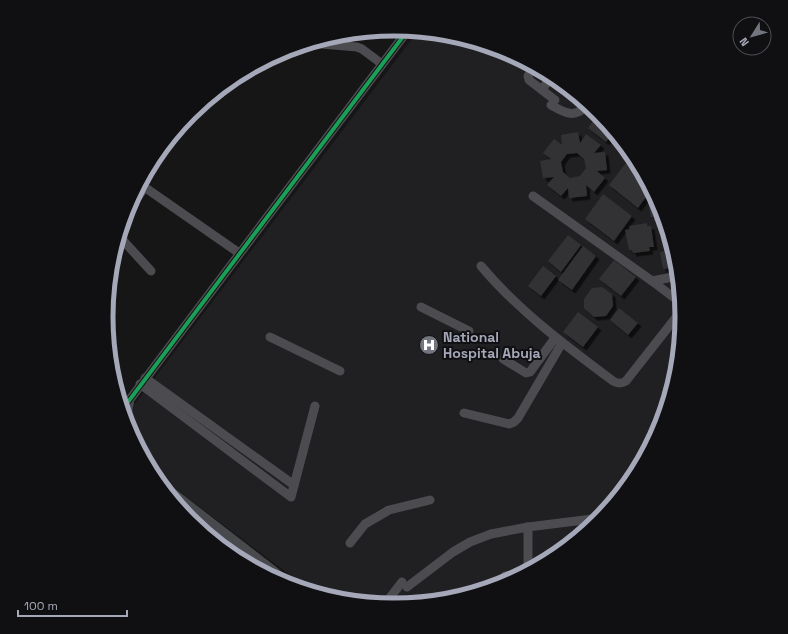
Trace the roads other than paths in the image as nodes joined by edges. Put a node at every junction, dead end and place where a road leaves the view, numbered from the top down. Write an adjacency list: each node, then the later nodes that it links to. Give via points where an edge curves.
1 (403, 37): 3 (street)
2 (327, 44): 3 (street, via 358,47)
3 (382, 64): 11 (street)
4 (531, 72): 6 (street, via 528,78)
5 (548, 82): 6 (street)
6 (542, 90): 7 (street, via 553,103 568,114)
7 (583, 109)
8 (145, 187): 11 (street)
9 (533, 196): 15 (street)
10 (124, 241): 13 (street)
11 (239, 253): 24 (street)
12 (481, 266): 21 (street, via 500,289)
13 (151, 271)
14 (673, 277): 15 (street)
15 (652, 281): 16 (street)
16 (674, 298)
17 (421, 307): 19 (street)
18 (675, 319): 21 (street, via 622,384 613,381)
19 (469, 331)
20 (270, 337): 23 (street)
21 (559, 341): 22 (street, via 530,372 526,373); 27 (street, via 514,422 509,424)
22 (503, 359)
23 (340, 371)
24 (143, 381): 25 (street); 28 (street); 28 (street, via 291,497)
25 (127, 403)
26 (315, 406): 28 (street)
27 (464, 413)
28 (294, 485)
29 (430, 500): 33 (street, via 389,510 365,524)
30 (184, 503): 35 (main road)
31 (589, 519): 32 (street)
32 (528, 527): 34 (street); 36 (street, via 491,534 470,542 404,585)
33 (350, 543)
34 (528, 563)
35 (267, 568)
36 (391, 598)

